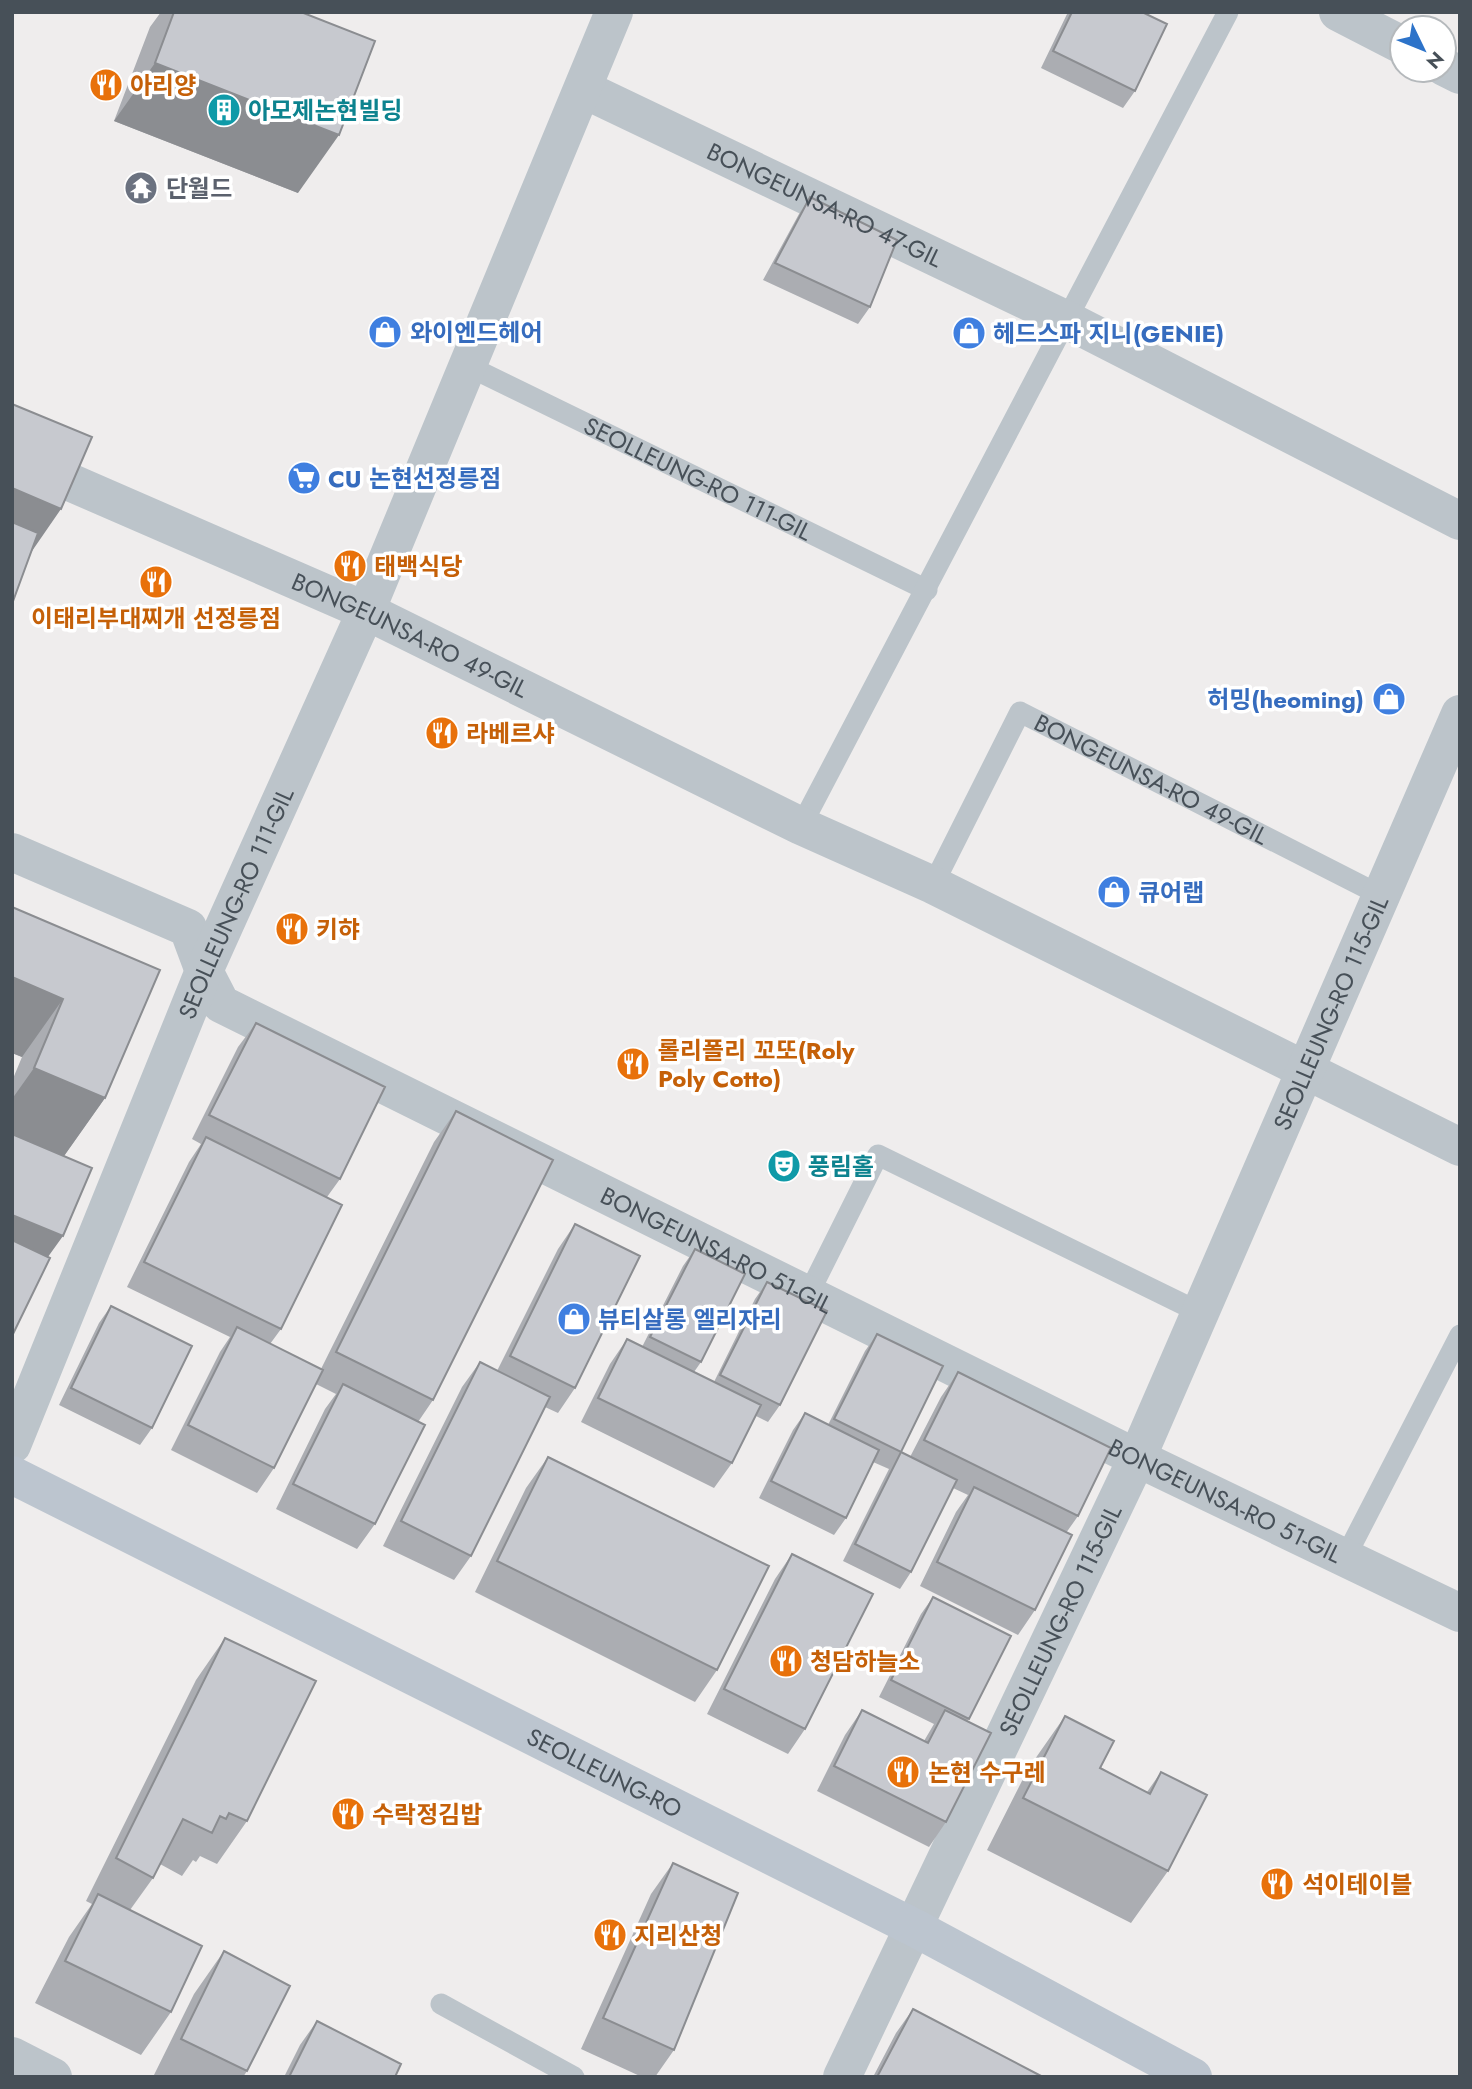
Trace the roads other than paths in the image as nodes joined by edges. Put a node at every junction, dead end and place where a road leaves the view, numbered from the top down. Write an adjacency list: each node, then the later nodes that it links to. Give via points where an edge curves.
1 (614, 12): 5 (street, SEOLLEUNG-RO 111-GIL)
2 (1228, 12): 6 (lane)
3 (1338, 12): 4 (street)
4 (1388, 38)
5 (583, 89): 6 (street, BONGEUNSA-RO 47-GIL); 7 (street, SEOLLEUNG-RO 111-GIL)
6 (1067, 320): 9 (street, BONGEUNSA-RO 47-GIL); 10 (lane)
7 (468, 366): 10 (lane, SEOLLEUNG-RO 111-GIL); 11 (street, SEOLLEUNG-RO 111-GIL)
8 (12, 457): 11 (street, BONGEUNSA-RO 49-GIL)
9 (1460, 521)
10 (927, 590): 13 (lane)
11 (366, 611): 13 (street, BONGEUNSA-RO 49-GIL); 17 (street, SEOLLEUNG-RO 111-GIL)
12 (1460, 714): 16 (street, SEOLLEUNG-RO 115-GIL)
13 (801, 827): 15 (street, BONGEUNSA-RO 49-GIL)
14 (12, 852): 17 (street, BONGEUNSA-RO 51-GIL, via 188,928)
15 (933, 885): 16 (lane, BONGEUNSA-RO 49-GIL, via 1020,712); 18 (street, BONGEUNSA-RO 49-GIL)
16 (1380, 895): 18 (street, SEOLLEUNG-RO 115-GIL)
17 (204, 971): 20 (street, BONGEUNSA-RO 51-GIL, via 221,1004); 23 (street, SEOLLEUNG-RO 111-GIL)
18 (1307, 1072): 19 (street, BONGEUNSA-RO 49-GIL); 21 (street, SEOLLEUNG-RO 115-GIL)
19 (1460, 1147)
20 (808, 1295): 21 (lane, via 878,1155); 24 (street, BONGEUNSA-RO 51-GIL)
21 (1201, 1314): 24 (street, SEOLLEUNG-RO 115-GIL)
22 (1460, 1335): 26 (lane)
23 (12, 1445)
24 (1137, 1458): 26 (street, BONGEUNSA-RO 51-GIL); 28 (street, SEOLLEUNG-RO 115-GIL)
25 (12, 1475): 28 (main road, SEOLLEUNG-RO)
26 (1346, 1556): 27 (street, BONGEUNSA-RO 51-GIL)
27 (1460, 1613)
28 (915, 1928): 33 (street, SEOLLEUNG-RO 115-GIL); 34 (main road, SEOLLEUNG-RO)
29 (441, 2004): 32 (lane)
30 (12, 2056): 31 (street)
31 (53, 2077)
32 (574, 2077)
33 (842, 2077)
34 (1193, 2077)

